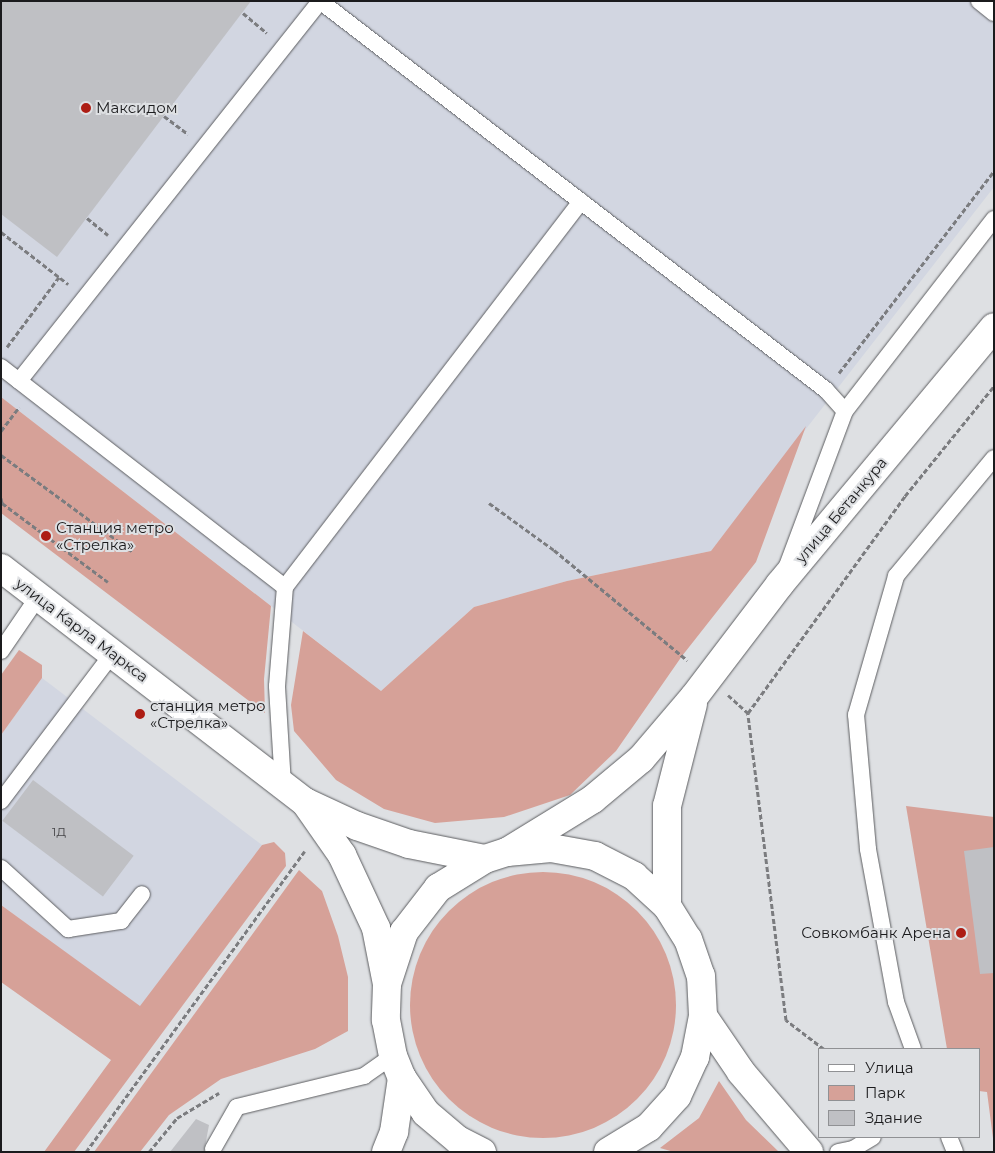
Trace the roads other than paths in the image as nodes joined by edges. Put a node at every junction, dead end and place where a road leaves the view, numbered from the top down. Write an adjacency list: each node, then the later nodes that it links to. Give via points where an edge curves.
1 (320, 1): 4 (lane); 8 (lane)
2 (979, 1): 3 (lane)
3 (994, 13)
4 (581, 201): 9 (lane, via 826,390); 13 (lane)
5 (994, 219): 9 (lane)
6 (994, 327): 12 (main road, улица Бетанкура)
7 (1, 367): 8 (lane)
8 (20, 381): 13 (lane)
9 (845, 411): 12 (lane)
10 (994, 458): 27 (lane, via 896,576 856,715 868,849 896,1002)
11 (1, 568): 14 (main road, улица Карла Маркса)
12 (780, 584): 17 (main road, улица Бетанкура)
13 (285, 587): 18 (lane, via 277,686)
14 (38, 597): 15 (lane); 16 (main road, улица Карла Маркса)
15 (1, 651)
16 (112, 654): 18 (main road, улица Карла Маркса); 19 (lane)
17 (701, 687): 21 (main road, улица Бетанкура, via 641,759 593,799); 24 (main road, улица Бетанкура, via 668,806)
18 (283, 785): 20 (main road, улица Карла Маркса)
19 (1, 801)
20 (305, 802): 21 (main road, via 409,844); 25 (main road, via 342,855 360,890 376,928)
21 (496, 856): 24 (main road, via 551,848 595,856 634,876); 25 (main road, улица Бетанкура, via 438,888 404,932)
22 (1, 868): 23 (lane, via 68,929 121,921)
23 (142, 894)
24 (667, 906): 26 (main road, via 688,939 701,976)
25 (387, 984): 28 (main road, via 386,1020)
26 (703, 1016): 32 (main road, via 695,1058 677,1096 649,1127); 35 (main road, via 741,1072)
27 (913, 1048)
28 (398, 1067): 31 (lane, via 237,1106); 33 (main road, via 394,1132); 34 (main road, via 426,1113 458,1140)
29 (871, 1138): 36 (lane, via 853,1149)
30 (949, 1138): 37 (lane)
31 (213, 1149)
32 (613, 1151)
33 (386, 1152)
34 (482, 1152)
35 (809, 1152)
36 (838, 1152)
37 (955, 1152)

